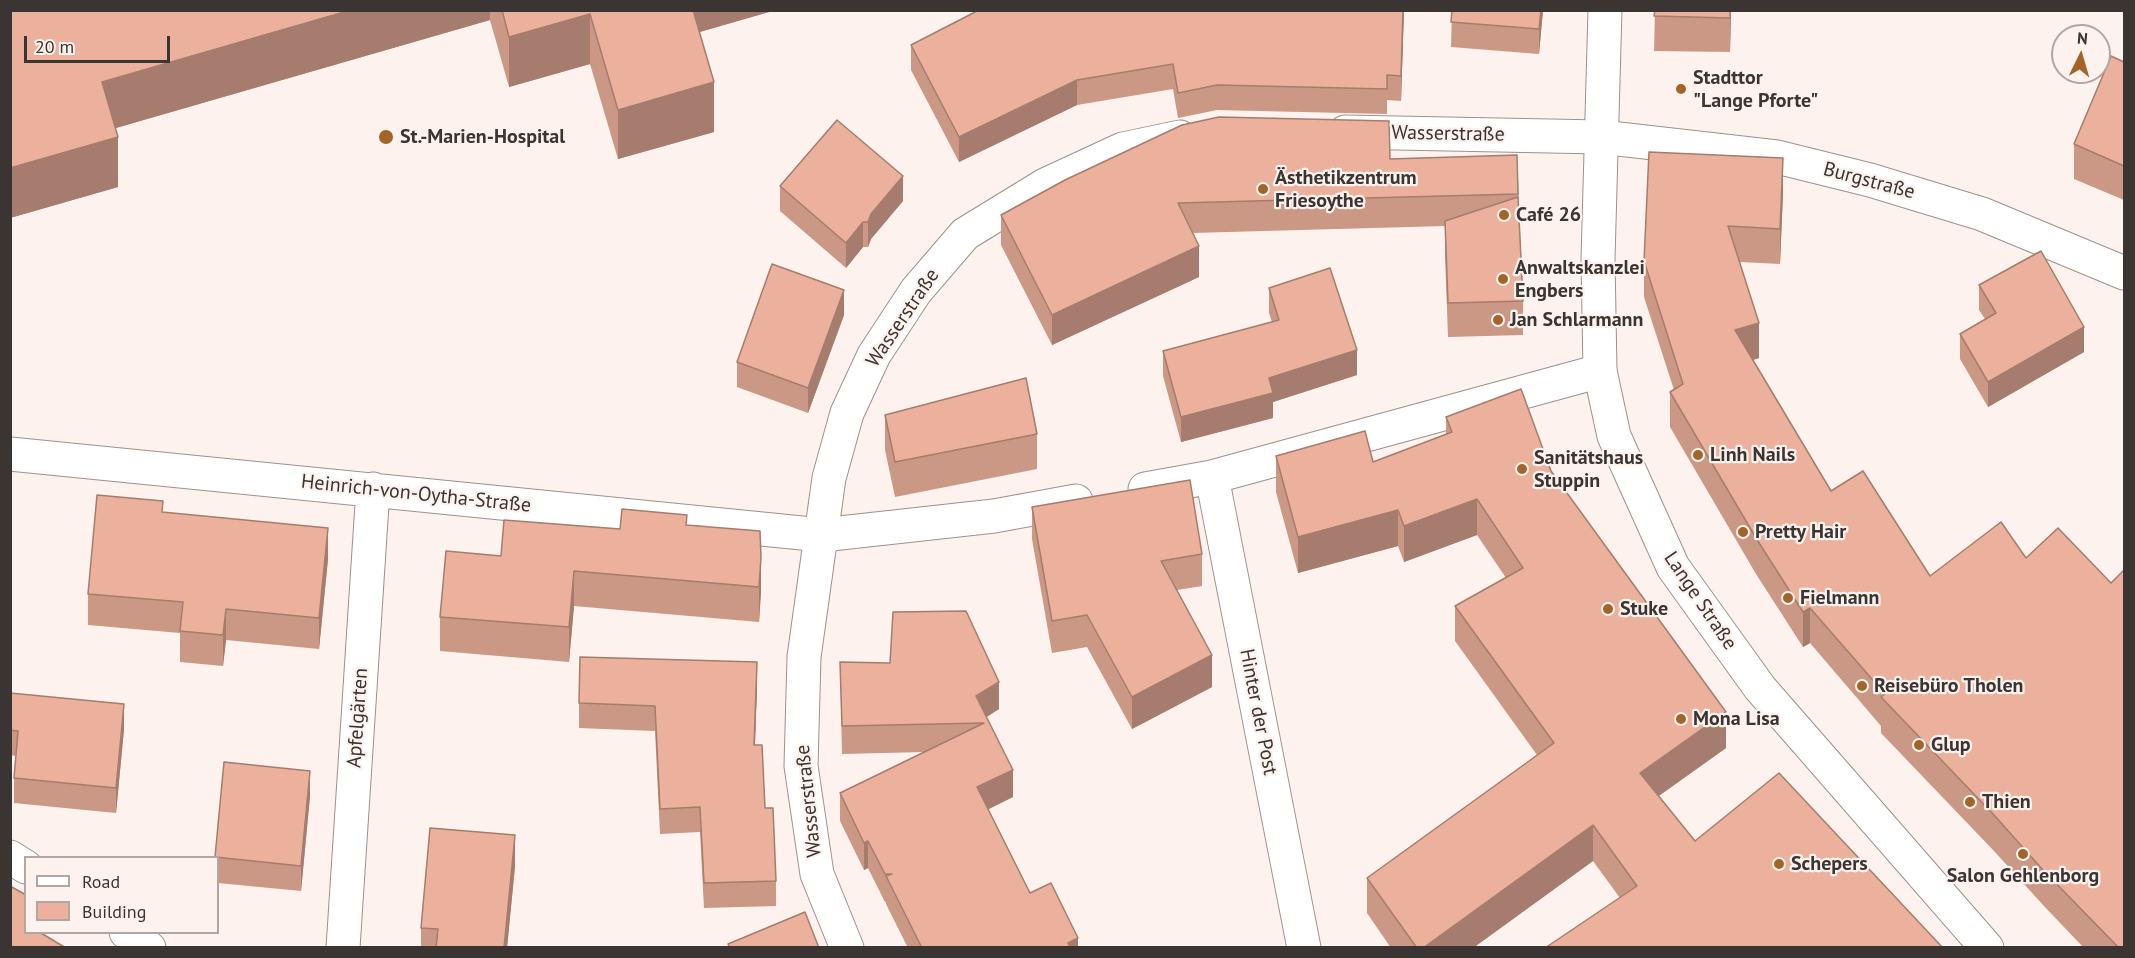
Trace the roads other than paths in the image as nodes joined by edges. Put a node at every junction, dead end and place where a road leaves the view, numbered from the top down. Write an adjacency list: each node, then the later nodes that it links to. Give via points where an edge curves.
1 (1605, 10): 4 (street, Lange Straße)
2 (1207, 131): 10 (street, Wasserstraße, via 1123,149 1045,184 965,234 916,291 874,355 847,413 829,478)
3 (1313, 131): 4 (street, Wasserstraße)
4 (1601, 137): 5 (street, Burgstraße, via 1777,157 1870,180 1982,214); 6 (street, Lange Straße)
5 (2124, 273)
6 (1600, 371): 8 (street, Heinrich-von-Oytha-Straße); 18 (street, Lange Straße, via 1614,436 1673,567 1760,688)
7 (10, 454): 9 (street, Heinrich-von-Oytha-Straße)
8 (1212, 477): 10 (street, Heinrich-von-Oytha-Straße, via 994,516); 17 (street, Hinter der Post)
9 (373, 489): 10 (street, Heinrich-von-Oytha-Straße); 15 (street, Apfelgärten)
10 (822, 535): 16 (street, Wasserstraße, via 804,657 801,766 817,874)
11 (10, 857): 12 (street)
12 (24, 866)
13 (128, 934): 14 (street)
14 (149, 948)
15 (343, 948)
16 (847, 948)
17 (1304, 948)
18 (1987, 948)

